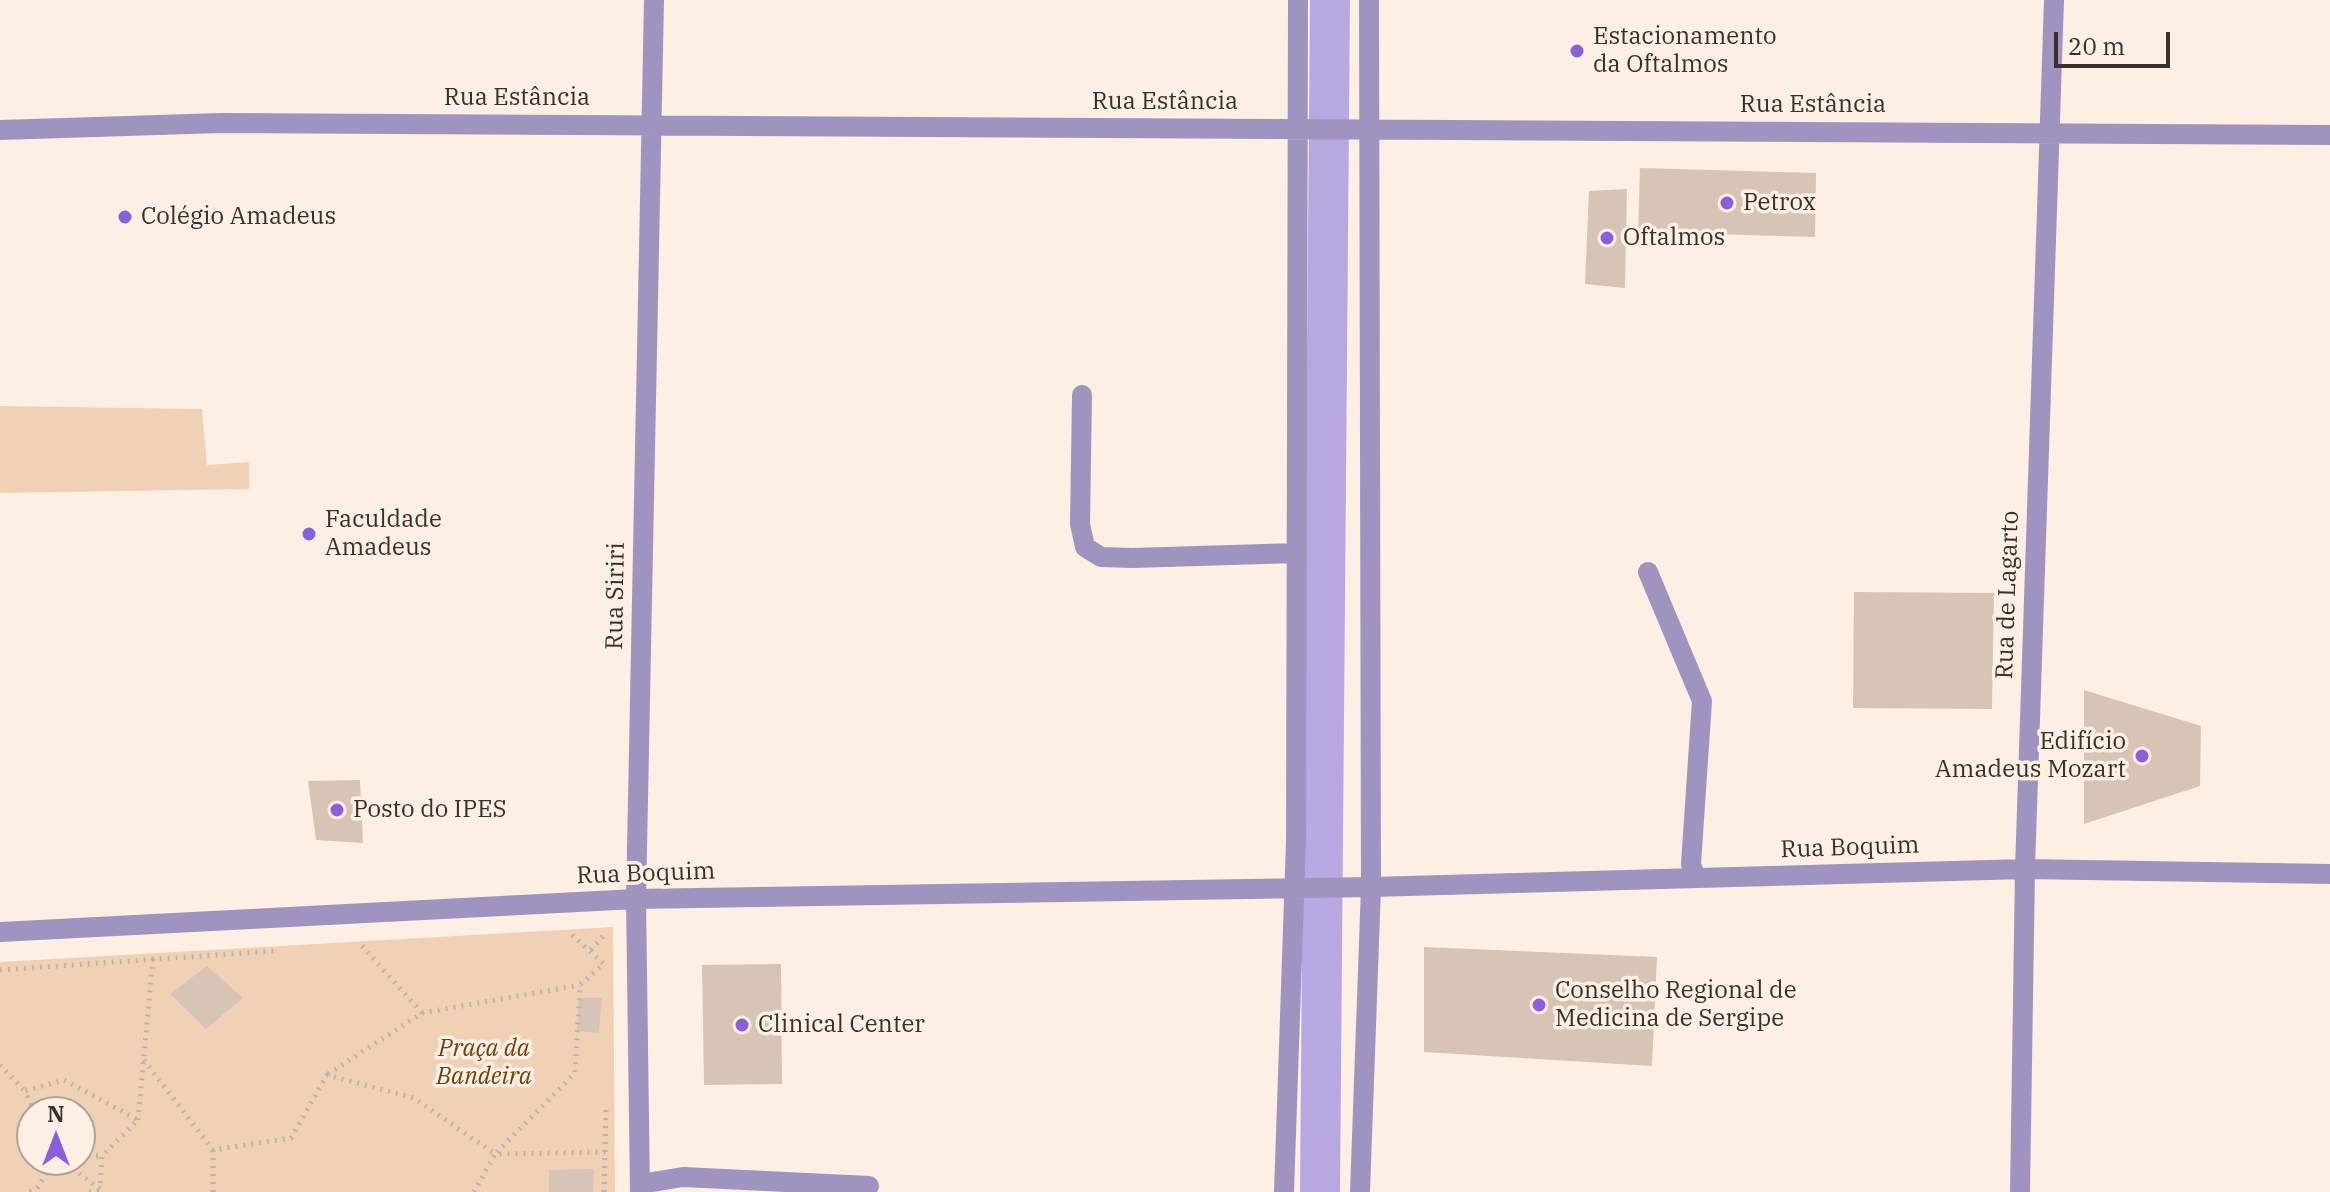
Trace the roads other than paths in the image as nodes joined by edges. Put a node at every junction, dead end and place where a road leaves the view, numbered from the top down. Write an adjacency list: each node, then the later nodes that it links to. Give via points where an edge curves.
1 (654, 0): 5 (street, Rua Siriri)
2 (1298, 0): 6 (street)
3 (1369, 0): 8 (street)
4 (2054, 0): 9 (street, Rua de Lagarto)
5 (650, 124): 6 (street, Rua Estância); 7 (street, Rua Estância, via 221,123); 19 (street, Rua Siriri)
6 (1307, 129): 8 (street, Rua Estância); 12 (street)
7 (0, 130)
8 (1360, 130): 9 (street, Rua Estância); 17 (street)
9 (2050, 131): 10 (street, Rua Estância); 14 (street, Rua de Lagarto)
10 (2330, 135)
11 (1082, 395): 12 (street, via 1080,524 1085,547 1101,557 1132,558)
12 (1297, 553): 18 (street)
13 (1648, 572): 16 (street, via 1702,701 1691,864)
14 (2025, 869): 15 (street, Rua Boquim); 16 (street, Rua Boquim); 25 (street, Rua de Lagarto)
15 (2330, 874)
16 (1696, 878): 17 (street, Rua Boquim)
17 (1371, 887): 18 (street, Rua Boquim); 24 (street)
18 (1304, 888): 19 (street, Rua Boquim); 23 (street)
19 (636, 899): 20 (street, Rua Boquim); 22 (street, Rua Siriri)
20 (0, 932)
21 (869, 1186): 22 (street, via 683,1177)
22 (640, 1188)
23 (1284, 1192)
24 (1360, 1192)
25 (2020, 1192)

